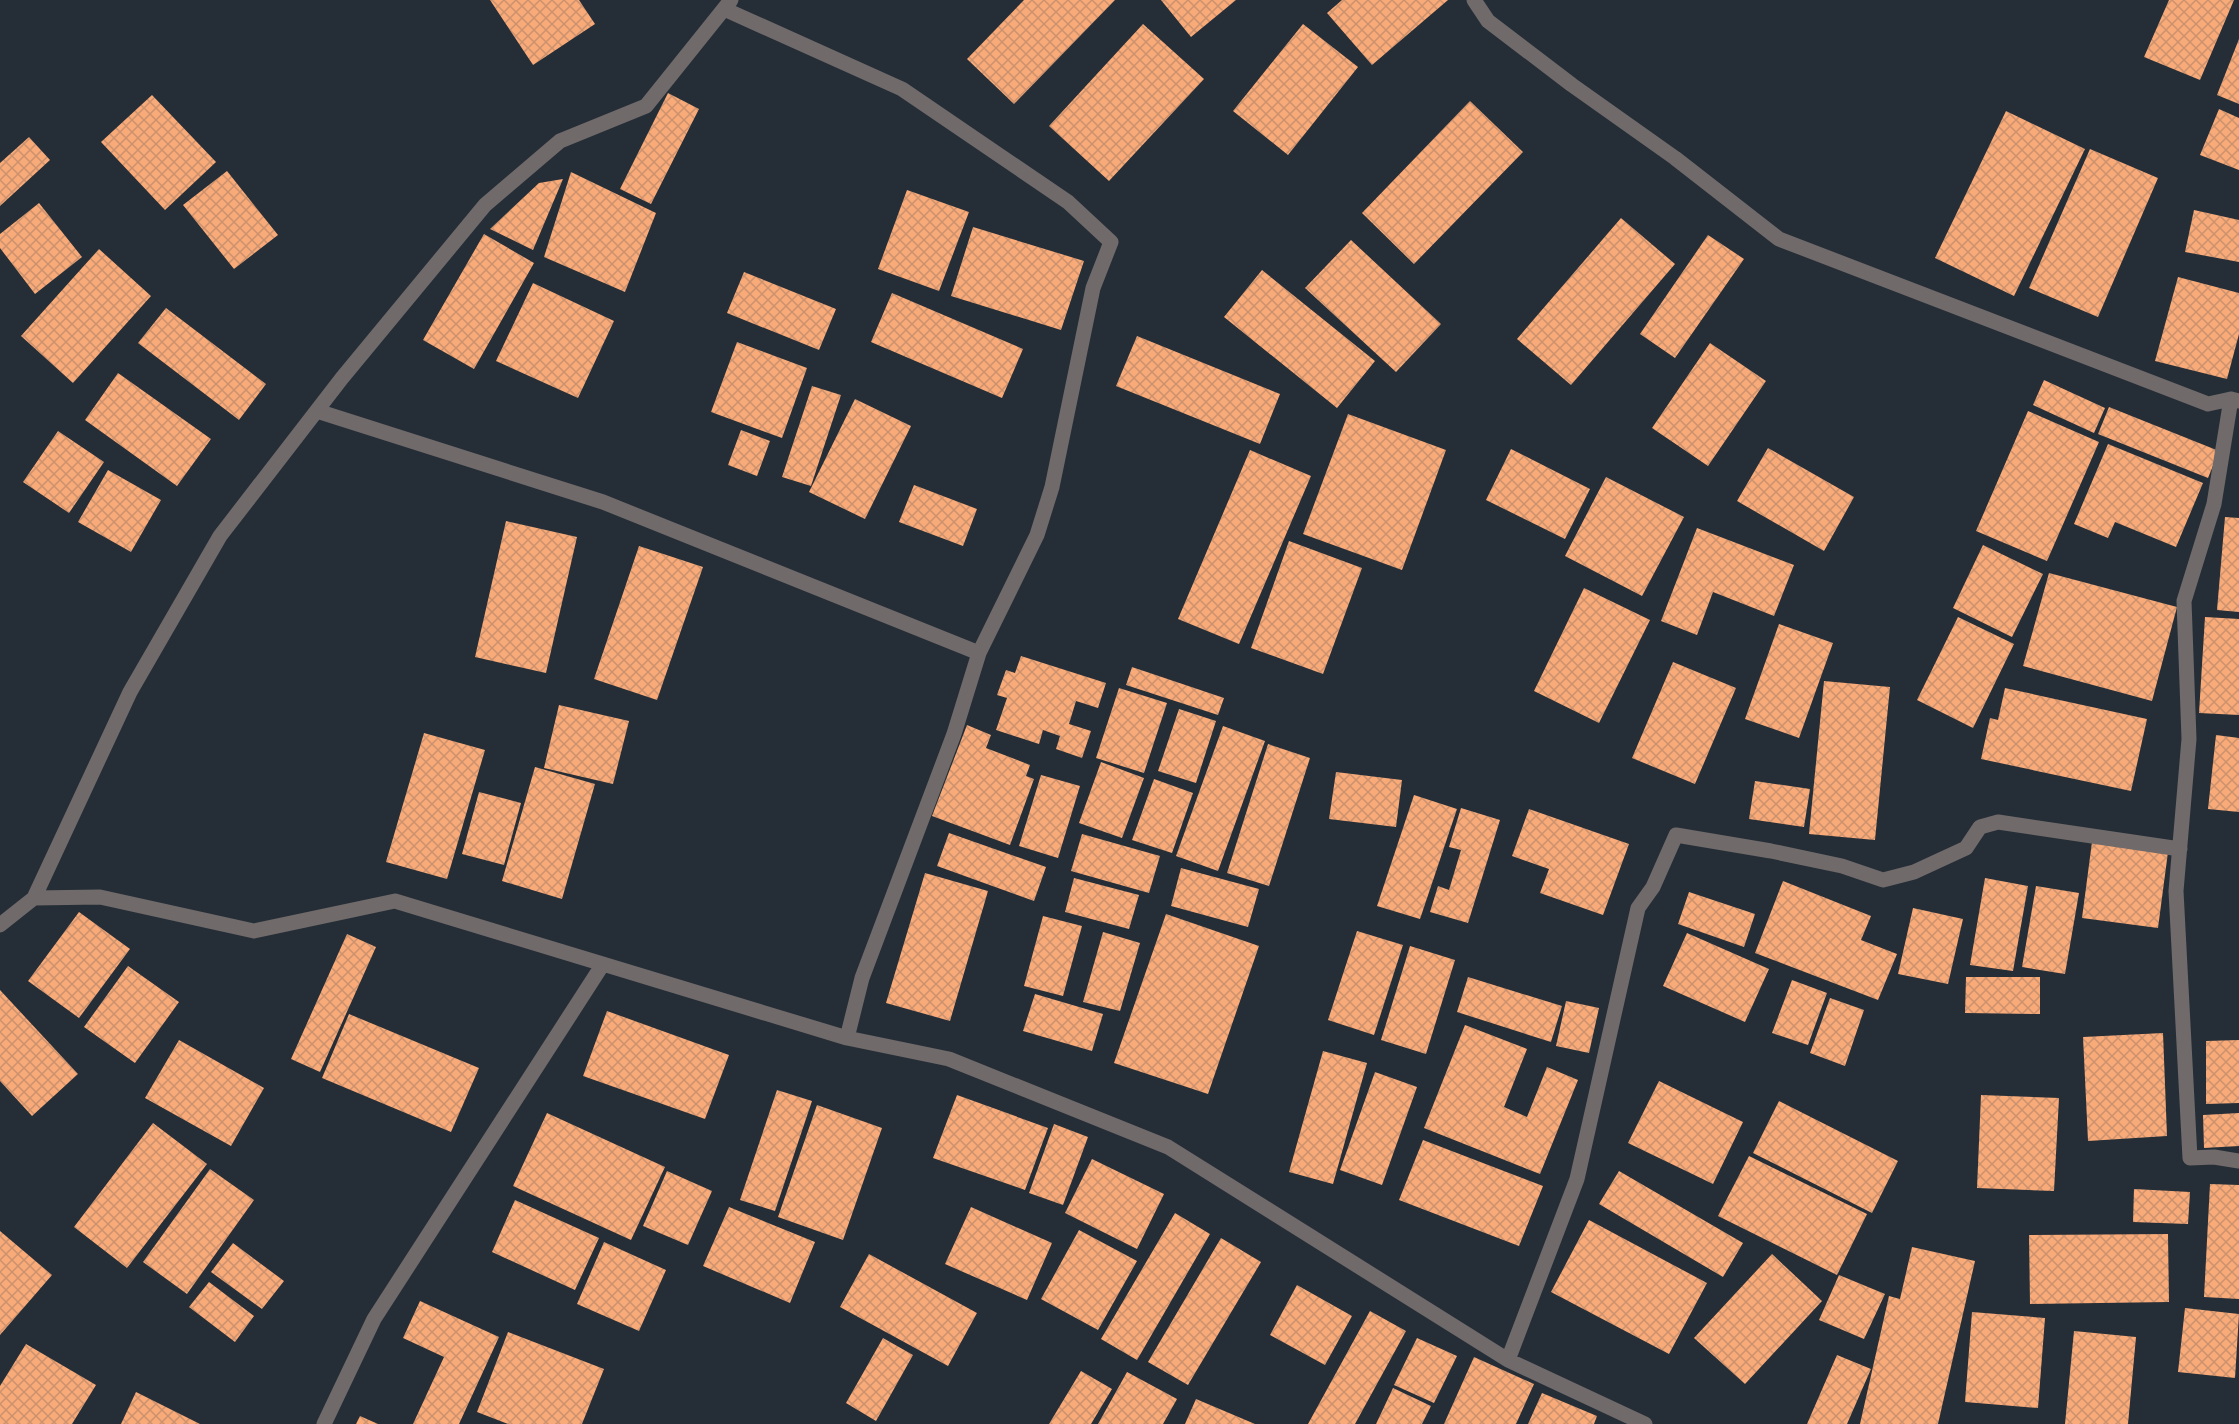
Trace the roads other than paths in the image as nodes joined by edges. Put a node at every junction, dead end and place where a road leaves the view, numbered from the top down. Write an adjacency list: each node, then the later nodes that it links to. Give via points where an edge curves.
1 (1474, 0): 3 (street, via 1488,21 1572,86 1676,158 1779,239 2208,405)
2 (728, 4): 4 (street, via 646,106 560,141 485,205); 5 (street, via 902,89 1068,202 1111,242 1094,288 1052,487 1040,526)
3 (2235, 400): 6 (street, via 2214,504 2184,601 2189,739)
4 (317, 411): 5 (street, via 603,502); 7 (street, via 220,536 130,692)
5 (979, 652): 10 (street, via 954,735 862,978)
6 (2180, 849): 11 (street, via 2176,891 2190,1158); 12 (street, via 1998,822 1980,827 1966,848 1914,872 1883,880 1771,850 1676,835 1653,887 1638,908 1577,1179)
7 (34, 898): 8 (street); 9 (street, via 100,897 254,931 395,901)
8 (0, 925)
9 (603, 964): 10 (street); 13 (street, via 374,1319)
10 (847, 1038): 12 (street, via 949,1059 1168,1147)
11 (2239, 1161)
12 (1508, 1360): 14 (street)
13 (324, 1424)
14 (1644, 1424)

